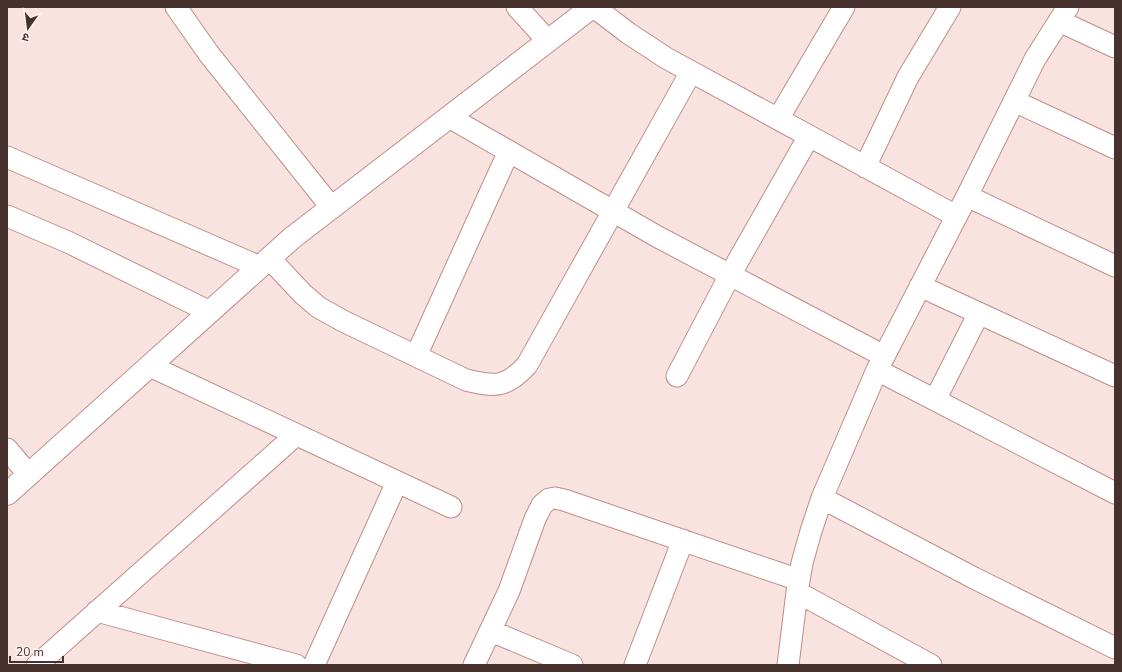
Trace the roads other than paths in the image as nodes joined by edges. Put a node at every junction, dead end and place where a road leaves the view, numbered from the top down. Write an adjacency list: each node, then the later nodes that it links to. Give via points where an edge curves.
1 (176, 7): 19 (street, via 214,60)
2 (518, 7): 7 (street)
3 (593, 7): 7 (street); 9 (street, via 645,45)
4 (844, 7): 12 (street)
5 (950, 7): 17 (street, via 908,77)
6 (1063, 14): 8 (street); 10 (street, via 1035,59)
7 (548, 41): 11 (street)
8 (1115, 47)
9 (691, 72): 12 (street); 20 (street)
10 (1014, 100): 14 (street); 18 (street)
11 (449, 117): 15 (street); 19 (street)
12 (778, 119): 13 (street)
13 (809, 136): 17 (street); 25 (street)
14 (1115, 148)
15 (509, 152): 20 (street); 29 (street)
16 (7, 157): 23 (street)
17 (865, 166): 22 (street)
18 (967, 196): 22 (street); 24 (street)
19 (332, 208): 23 (street, via 292,238)
20 (612, 211): 25 (street); 29 (street, via 526,365 509,381 486,385 466,380)
21 (7, 216): 27 (street, via 70,243)
22 (956, 216): 26 (street)
23 (265, 263): 27 (street); 29 (street, via 318,307)
24 (1115, 266)
25 (730, 275): 30 (street); 32 (street)
26 (920, 286): 28 (street); 30 (street)
27 (210, 312): 31 (street)
28 (980, 313): 33 (street); 34 (street)
29 (416, 356)
30 (880, 363): 34 (street); 41 (street)
31 (150, 366): 35 (street); 37 (street)
32 (677, 376)
33 (1115, 376)
34 (935, 400): 39 (street)
35 (296, 435): 38 (street); 45 (street)
36 (7, 449): 37 (street)
37 (29, 475): 40 (street)
38 (397, 482): 42 (street); 50 (street)
39 (1115, 493)
40 (7, 494)
41 (822, 498): 44 (street, via 809,537); 47 (street)
42 (451, 508)
43 (683, 540): 44 (street); 46 (street, via 564,500 548,499 535,519 509,591); 53 (street)
44 (798, 586): 54 (street); 55 (street)
45 (97, 611): 48 (street); 49 (street)
46 (491, 631): 51 (street); 52 (street)
47 (1115, 648)
48 (37, 665)
49 (296, 665)
50 (314, 665)
51 (474, 665)
52 (572, 665)
53 (636, 665)
54 (788, 665)
55 (931, 665)

